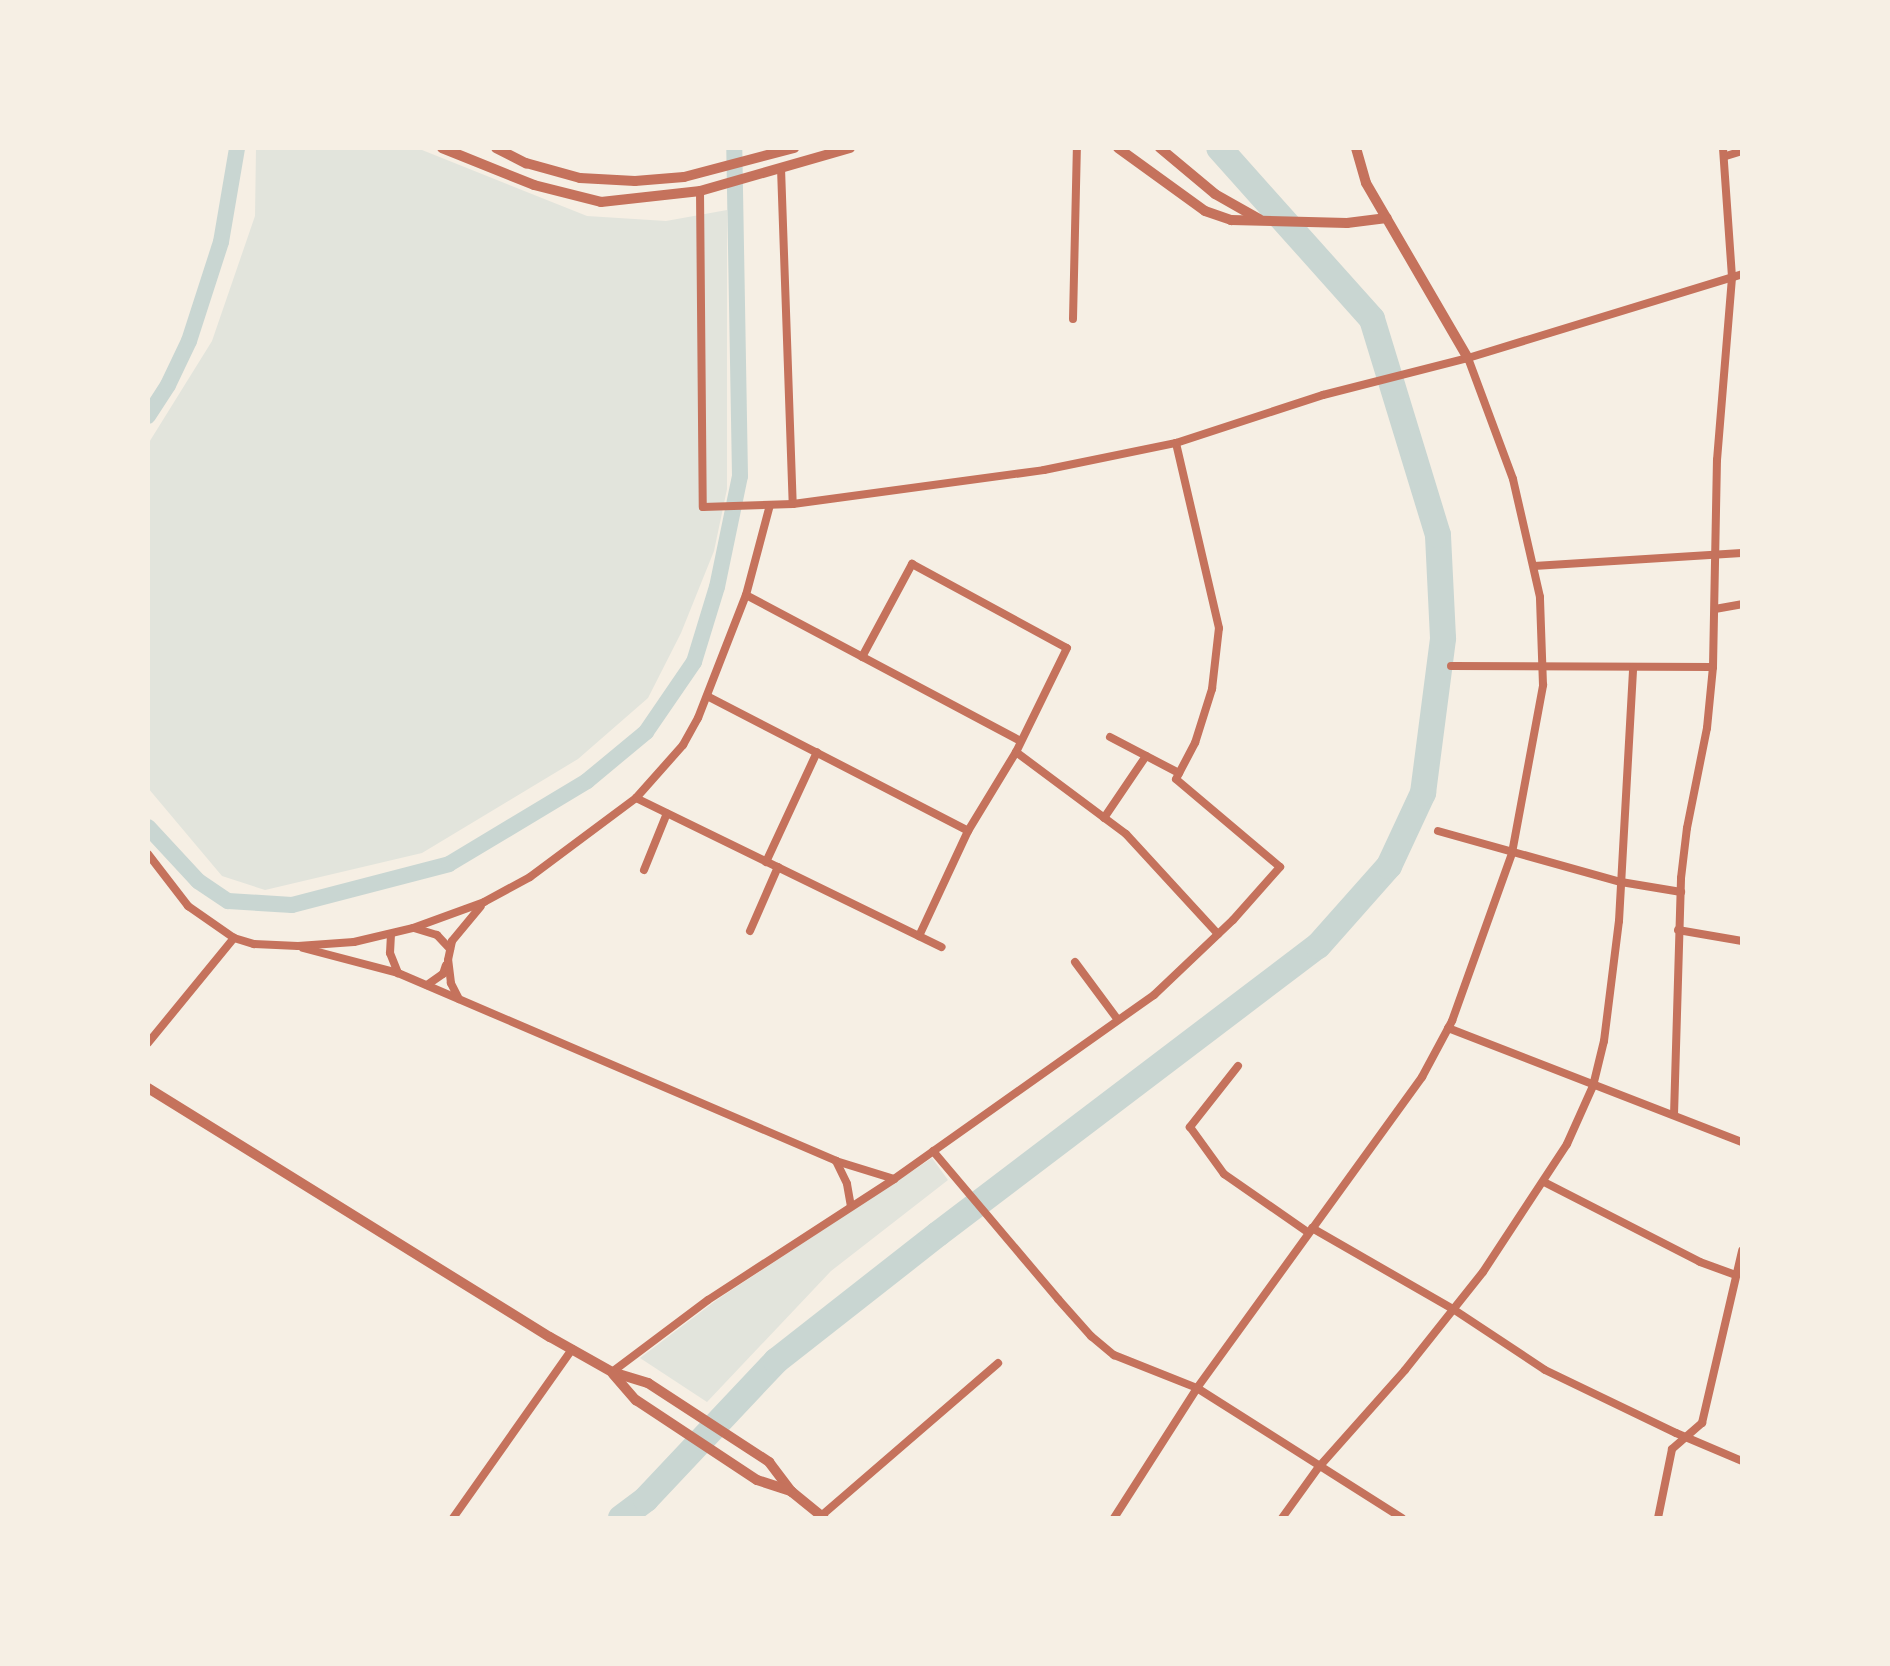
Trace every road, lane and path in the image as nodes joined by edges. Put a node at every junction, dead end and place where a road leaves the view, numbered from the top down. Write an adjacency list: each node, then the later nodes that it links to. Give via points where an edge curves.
1 (442, 148): 14 (street, via 534,185 601,202)
2 (496, 148): 3 (street, via 526,163 580,178 660,180)
3 (794, 148)
4 (850, 148): 12 (street)
5 (1077, 148): 19 (street)
6 (1118, 148): 13 (street)
7 (1160, 148): 11 (street)
8 (1356, 148): 15 (street, via 1366,183)
9 (1742, 151): 10 (street)
10 (1724, 152): 18 (street)
11 (1171, 157): 13 (street); 16 (street, via 1236,209)
12 (781, 168): 14 (street); 22 (street)
13 (1156, 174): 16 (street, via 1205,211)
14 (700, 191): 23 (street, via 703,507)
15 (1387, 218): 16 (street); 20 (street)
16 (1268, 223)
17 (1742, 274): 18 (street)
18 (1732, 277): 20 (street); 25 (street, via 1717,460)
19 (1073, 319)
20 (1468, 358): 21 (street, via 1323,395); 26 (street, via 1513,479)
21 (1176, 443): 22 (street, via 1044,470); 41 (street, via 1219,628 1212,689)
22 (793, 504): 23 (street)
23 (770, 505): 27 (street)
24 (1742, 553): 25 (street)
25 (1716, 555): 26 (street); 29 (street)
26 (1534, 566): 32 (street)
27 (746, 595): 30 (street); 35 (street)
28 (1742, 604): 29 (street)
29 (1715, 609): 34 (street)
30 (862, 657): 37 (street); 37 (street, via 912,564 1067,648)
31 (1451, 666): 32 (street)
32 (1543, 666): 33 (street); 47 (street, via 1539,717)
33 (1633, 667): 34 (street); 52 (street)
34 (1713, 667): 53 (street)
35 (707, 696): 38 (street); 42 (street, via 683,745)
36 (1110, 737): 40 (street)
37 (1021, 741): 39 (street)
38 (817, 752): 45 (street); 49 (street)
39 (1016, 752): 44 (street); 45 (street)
40 (1146, 756): 41 (street); 44 (street)
41 (1179, 773): 59 (street, via 1176,779 1280,867)
42 (636, 798): 43 (street); 54 (street, via 541,869)
43 (667, 813): 49 (street); 51 (street)
44 (1104, 818): 59 (street, via 1126,834)
45 (968, 831): 60 (street)
46 (1438, 831): 47 (street)
47 (1512, 853): 52 (street); 72 (street)
48 (148, 854): 61 (street, via 188,906)
49 (766, 862): 50 (street)
50 (778, 867): 57 (street); 60 (street)
51 (644, 870)
52 (1621, 882): 53 (street); 75 (street, via 1604,1041)
53 (1681, 892): 56 (street)
54 (484, 902): 55 (street); 65 (street, via 462,924)
55 (413, 928): 58 (street); 65 (street, via 437,935)
56 (1678, 930): 62 (street); 77 (street)
57 (750, 931)
58 (391, 934): 63 (street); 68 (street, via 390,953)
59 (1218, 934): 71 (street, via 1154,995)
60 (919, 936): 64 (street)
61 (234, 938): 63 (street); 73 (street)
62 (1742, 941)
63 (298, 946): 68 (street)
64 (942, 947)
65 (450, 949): 66 (street)
66 (448, 960): 69 (street, via 443,974); 70 (street)
67 (1075, 962): 71 (street)
68 (398, 973): 69 (street)
69 (427, 985): 70 (street)
70 (460, 999): 80 (street)
71 (1118, 1020): 79 (street)
72 (1448, 1028): 75 (street); 84 (street, via 1422,1077)
73 (148, 1043)
74 (1238, 1066): 84 (street, via 1190,1127 1224,1174)
75 (1593, 1086): 77 (street); 82 (street)
76 (148, 1088): 88 (street)
77 (1674, 1115): 78 (street)
78 (1742, 1142)
79 (933, 1151): 81 (street); 91 (street, via 1091,1336 1114,1355)
80 (836, 1161): 81 (street); 83 (street)
81 (894, 1179): 83 (street)
82 (1544, 1182): 86 (street); 87 (street)
83 (851, 1206): 90 (street, via 708,1300)
84 (1311, 1231): 87 (street); 91 (street)
85 (1742, 1251): 86 (street)
86 (1736, 1275): 92 (street, via 1702,1423)
87 (1453, 1309): 92 (street, via 1545,1370); 94 (street)
88 (572, 1349): 90 (street); 97 (street)
89 (998, 1363): 96 (street)
90 (612, 1372): 95 (street, via 636,1400 757,1480); 95 (street, via 648,1383 769,1462)
91 (1197, 1388): 94 (street); 98 (street)
92 (1687, 1438): 93 (street); 101 (street, via 1672,1449)
93 (1742, 1461)
94 (1318, 1468): 99 (street); 100 (street)
95 (792, 1492): 96 (street)
96 (822, 1517)
97 (453, 1518)
98 (1114, 1518)
99 (1282, 1518)
100 (1402, 1518)
101 (1658, 1518)

